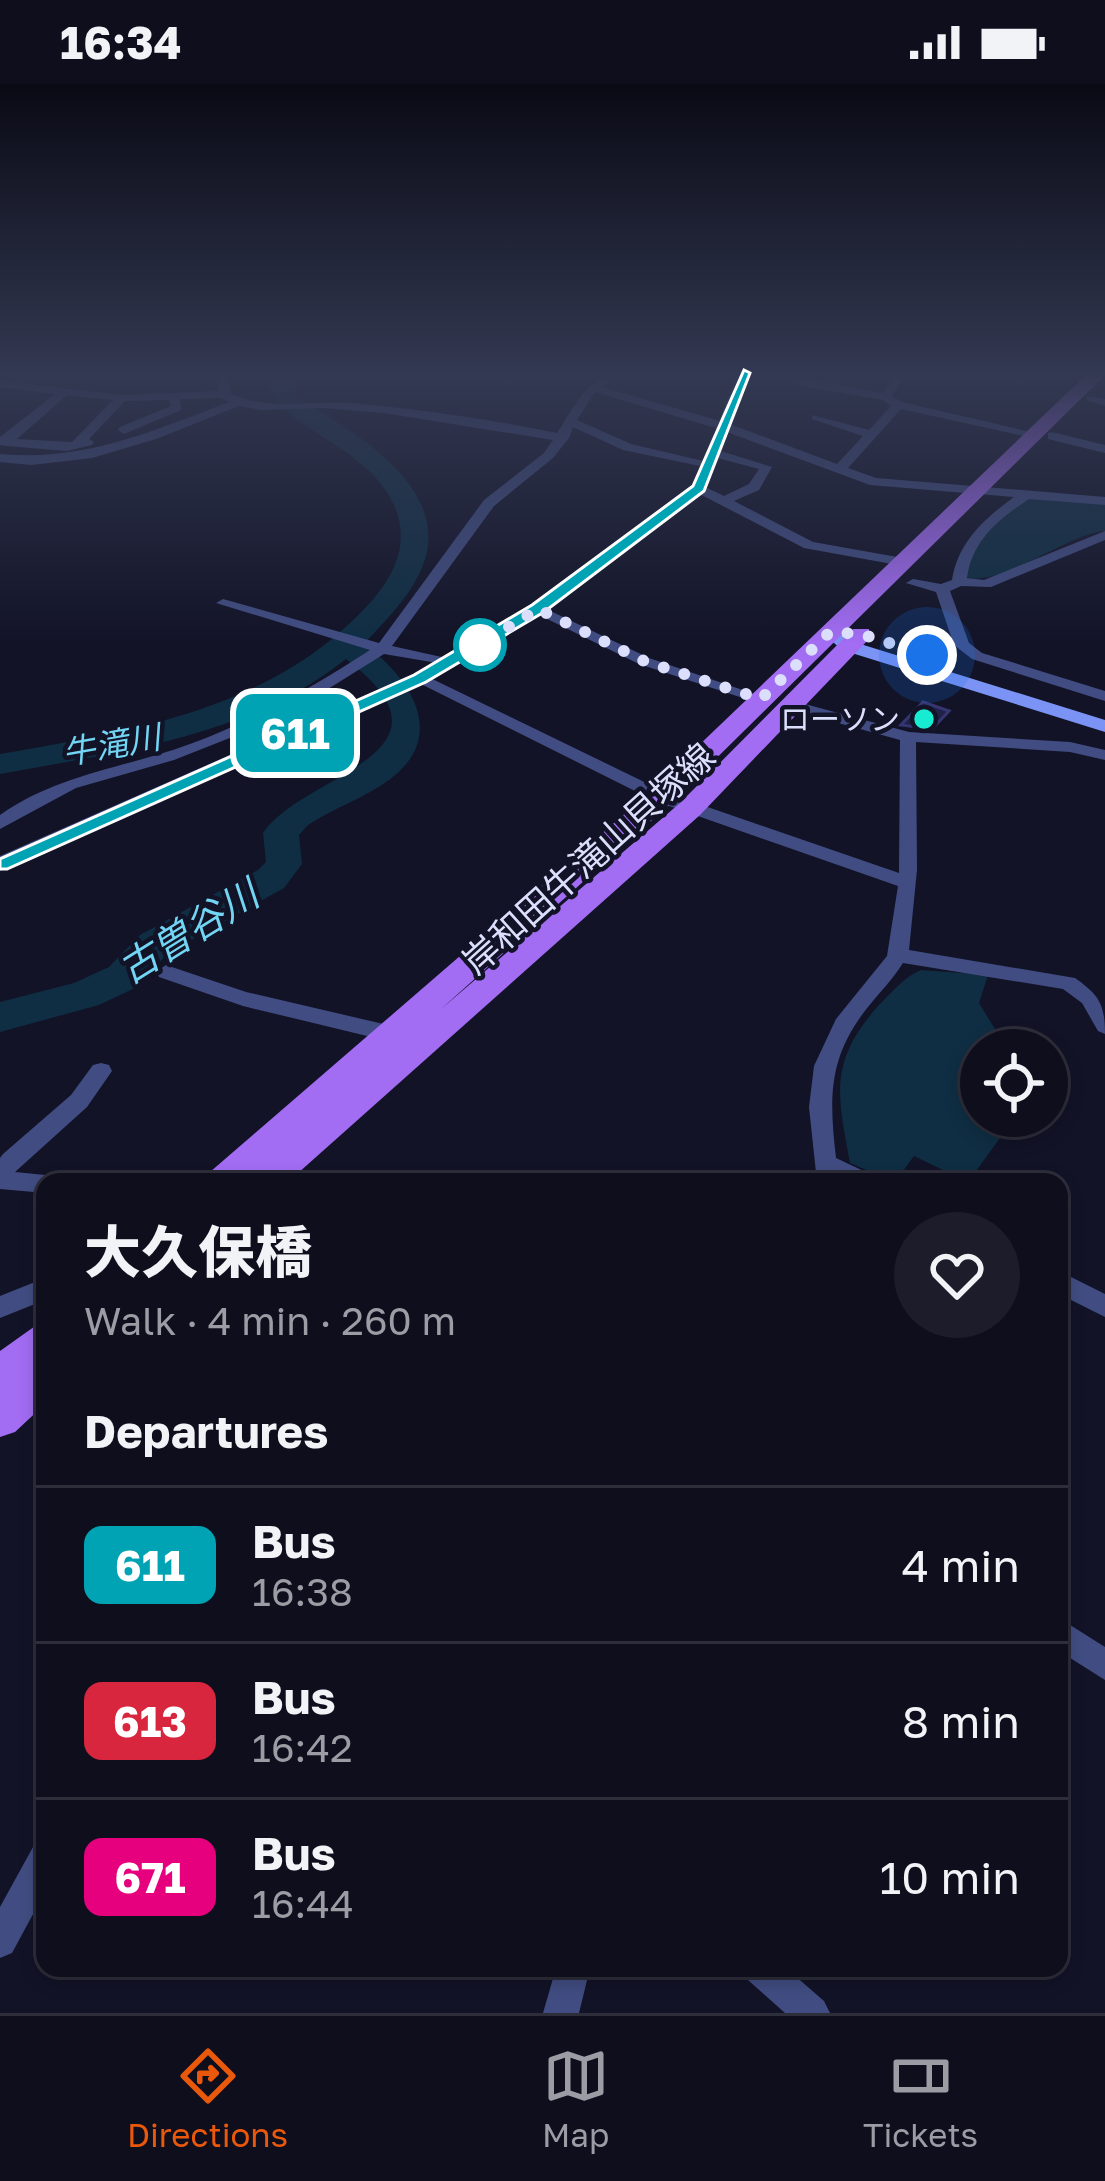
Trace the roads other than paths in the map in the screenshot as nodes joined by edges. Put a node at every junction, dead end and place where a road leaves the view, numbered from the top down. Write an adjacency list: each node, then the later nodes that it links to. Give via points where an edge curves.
1 (535, 463): 19 (street, via 489,503)
2 (710, 463): 8 (street)
3 (742, 463): 12 (street, via 766,467 754,488)
4 (818, 463): 7 (street)
5 (846, 463): 7 (street)
6 (1014, 463): 9 (main road, 岸和田牛滝山貝塚線)
7 (838, 471): 9 (street, via 902,487)
8 (699, 488): 12 (street); 17 (street)
9 (984, 493): 10 (street); 14 (main road, 岸和田牛滝山貝塚線)
10 (1027, 494): 11 (street); 15 (street, via 963,550)
11 (1104, 498)
12 (724, 501): 14 (street, via 809,545)
13 (1105, 535): 15 (street, via 986,584)
14 (908, 573): 15 (street); 18 (main road, 岸和田牛滝山貝塚線)
15 (951, 585): 22 (street, via 962,645 976,656)
16 (223, 603): 19 (street)
17 (538, 609): 20 (street); 23 (street, via 644,661)
18 (846, 637): 23 (main road, 岸和田牛滝山貝塚線); 24 (main road, 岸和田牛滝山貝塚線); 25 (main road); 26 (main road)
19 (375, 651): 20 (street); 31 (street, via 281,711 191,749 51,788)
20 (450, 663): 21 (street)
21 (413, 681): 29 (street); 32 (street)
22 (1105, 696)
23 (761, 699): 29 (main road, 岸和田牛滝山貝塚線)
24 (790, 705): 27 (street); 30 (main road, 岸和田牛滝山貝塚線)
25 (1105, 711)
26 (1105, 726)
27 (908, 737): 28 (street); 33 (street)
28 (1105, 755)
29 (661, 797): 30 (street); 37 (main road, 岸和田牛滝山貝塚線)
30 (690, 809): 33 (street); 41 (main road, 岸和田牛滝山貝塚線)
31 (0, 824)
32 (0, 864)
33 (906, 882): 34 (street)
34 (899, 955): 36 (street, via 1069,983); 39 (street, via 837,1029 822,1060 818,1108)
35 (166, 972): 37 (street)
36 (1105, 1026)
37 (392, 1034): 40 (main road, 岸和田牛滝山貝塚線)
38 (101, 1071): 42 (street, via 89,1094 22,1148)
39 (827, 1172)
40 (233, 1173)
41 (274, 1173)
42 (0, 1178): 43 (street)
43 (36, 1183)
44 (1068, 1287): 46 (street)
45 (36, 1293): 47 (street)
46 (1105, 1306)
47 (0, 1307)
48 (36, 1345): 49 (main road)
49 (0, 1377)
50 (36, 1386): 51 (main road)
51 (0, 1418)
52 (1068, 1639): 53 (street)
53 (1105, 1665)
54 (36, 1875): 55 (street)
55 (0, 1941)
56 (570, 1977): 58 (street)
57 (770, 1977): 59 (street)
58 (561, 2013)
59 (812, 2013)

